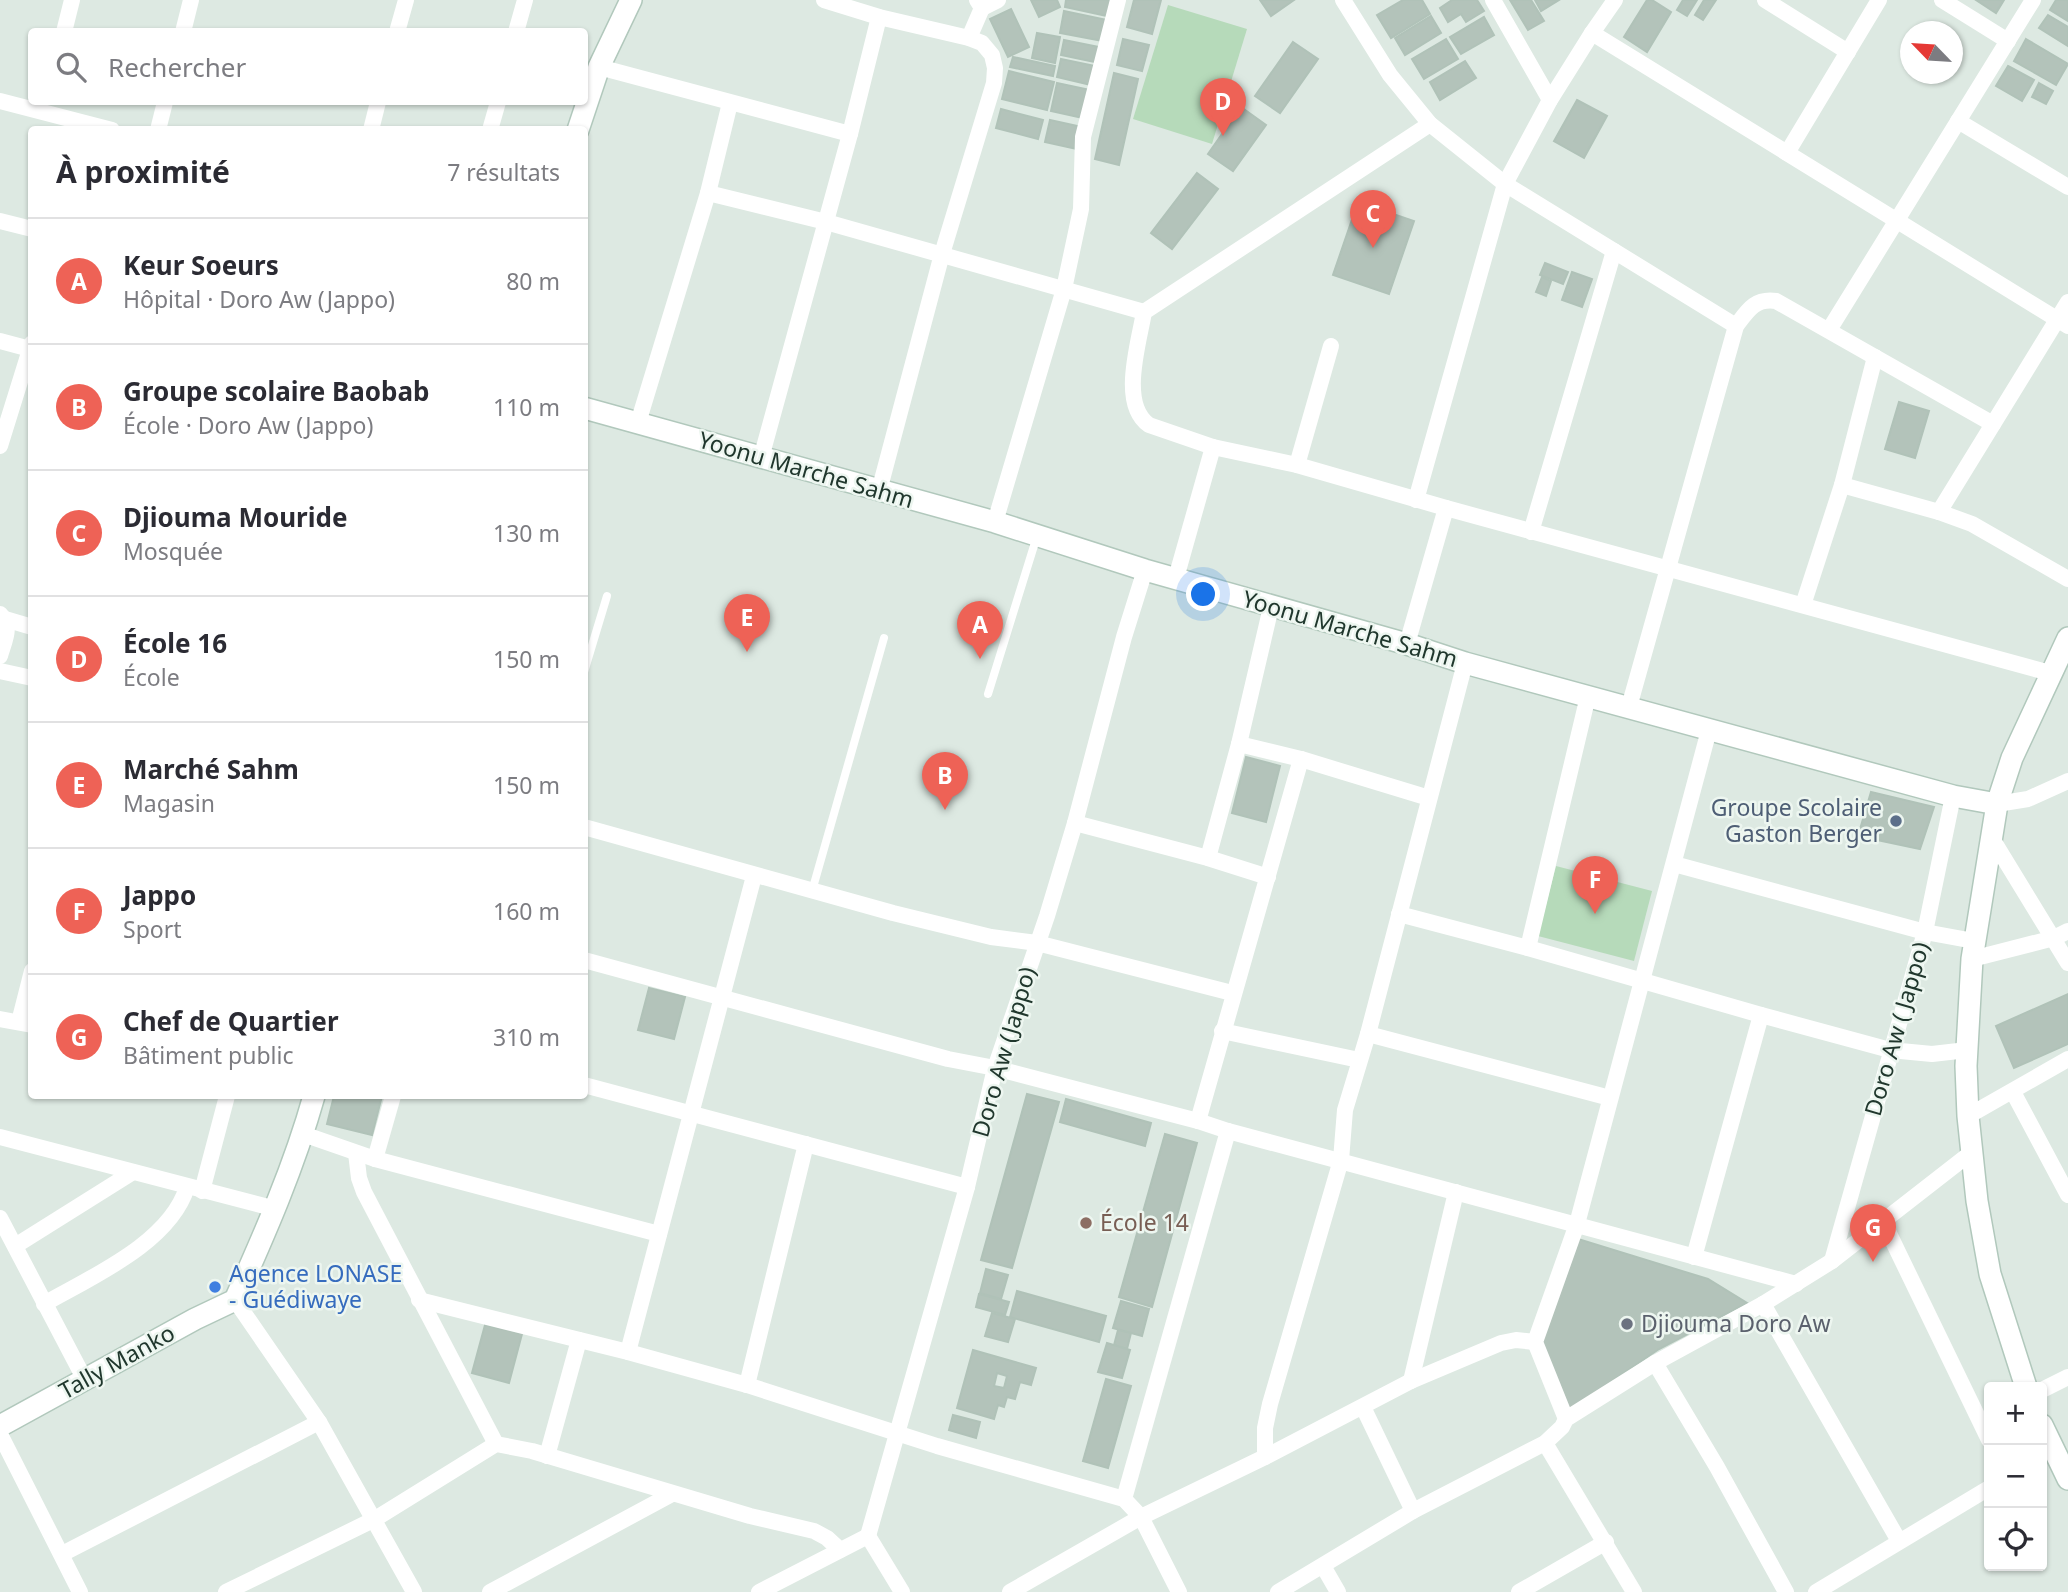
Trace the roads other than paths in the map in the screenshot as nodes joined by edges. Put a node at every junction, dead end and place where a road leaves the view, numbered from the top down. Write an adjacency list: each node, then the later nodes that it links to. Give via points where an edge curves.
1 (72, 0): 18 (street)
2 (191, 0): 19 (street)
3 (406, 0): 20 (street)
4 (525, 0): 21 (street)
5 (631, 0): 26 (street)
6 (824, 0): 17 (street)
7 (998, 0): 16 (street)
8 (1118, 0): 55 (street, via 1083,137 1081,209)
9 (1343, 0): 38 (street, via 1390,75)
10 (1493, 0): 28 (street)
11 (1615, 0): 22 (street)
12 (1879, 0): 25 (street)
13 (1942, 0): 24 (street)
14 (2033, 0): 24 (street)
15 (1771, 1): 25 (street)
16 (979, 4): 23 (street)
17 (879, 17): 23 (street); 44 (street)
18 (65, 28)
19 (184, 28)
20 (398, 28)
21 (517, 28)
22 (1592, 33): 28 (street); 45 (street)
23 (969, 38): 54 (street, via 989,51 994,83)
24 (2008, 41): 37 (street)
25 (1848, 52): 45 (street)
26 (599, 67): 27 (street); 30 (street)
27 (588, 100)
28 (1550, 100): 47 (street)
29 (0, 101): 31 (street)
30 (730, 103): 44 (street); 48 (street)
31 (28, 105)
32 (164, 105): 40 (street)
33 (376, 105): 41 (street)
34 (497, 105): 42 (street)
35 (586, 105): 43 (street)
36 (44, 107): 39 (street)
37 (1958, 121): 46 (street); 49 (street)
38 (1430, 124): 47 (street); 57 (street)
39 (96, 126)
40 (159, 126)
41 (371, 126)
42 (491, 126)
43 (579, 126)
44 (850, 134): 51 (street)
45 (1787, 153): 49 (street)
46 (2067, 183)
47 (1505, 184): 53 (street); 75 (street)
48 (708, 193): 51 (street); 67 (street)
49 (1897, 220): 58 (street); 60 (street)
50 (0, 221): 52 (street)
51 (826, 222): 54 (street); 71 (street)
52 (28, 228)
53 (1615, 251): 59 (street); 79 (street)
54 (942, 254): 55 (street); 74 (street)
55 (1064, 289): 57 (street); 78 (street)
56 (2068, 302): 58 (street)
57 (1144, 312): 70 (street, via 1132,391 1138,414 1150,425)
58 (2063, 322): 68 (street)
59 (1736, 326): 60 (street, via 1750,307 1765,299 1776,300); 81 (street)
60 (1829, 330): 65 (street)
61 (0, 341): 62 (street)
62 (28, 346)
63 (1331, 346): 72 (street)
64 (28, 356): 69 (street)
65 (1875, 357): 68 (street); 73 (street)
66 (588, 409): 67 (street, Yoonu Marche Sahm)
67 (638, 423): 71 (street, Yoonu Marche Sahm)
68 (1993, 424): 77 (street)
69 (0, 446)
70 (1213, 447): 72 (street); 83 (street)
71 (761, 458): 74 (street, Yoonu Marche Sahm)
72 (1297, 465): 75 (street)
73 (1842, 485): 77 (street); 86 (street)
74 (879, 491): 78 (street, Yoonu Marche Sahm)
75 (1416, 500): 76 (street)
76 (1446, 508): 79 (street); 92 (street)
77 (1939, 512): 84 (street, via 1972,524)
78 (995, 522): 80 (street, Yoonu Marche Sahm)
79 (1531, 532): 81 (street)
80 (1037, 536): 82 (street, Yoonu Marche Sahm); 99 (lane)
81 (1667, 569): 86 (street); 101 (street)
82 (1145, 570): 83 (street, Yoonu Marche Sahm); 109 (street, Doro Aw (Jappo))
83 (1176, 578): 87 (street, Yoonu Marche Sahm)
84 (2068, 579)
85 (607, 596): 94 (lane)
86 (1803, 605): 97 (street)
87 (1271, 607): 92 (street, Yoonu Marche Sahm); 103 (street)
88 (2, 617): 89 (street); 93 (street, via 8,629)
89 (28, 625)
90 (884, 638): 116 (lane)
91 (2068, 638): 97 (street)
92 (1407, 644): 95 (street, Yoonu Marche Sahm)
93 (0, 656)
94 (588, 659)
95 (1465, 663): 100 (street, Yoonu Marche Sahm); 107 (street)
96 (0, 671): 98 (street)
97 (2050, 673): 108 (street)
98 (28, 677)
99 (988, 694)
100 (1588, 696): 101 (street, Yoonu Marche Sahm); 121 (street)
101 (1629, 707): 102 (street, Yoonu Marche Sahm)
102 (1710, 730): 106 (street, Yoonu Marche Sahm); 113 (street)
103 (1239, 744): 104 (street); 112 (street)
104 (1301, 759): 107 (street); 115 (street)
105 (2068, 781): 108 (street, via 2028,799)
106 (1953, 796): 108 (street, Yoonu Marche Sahm); 118 (street, Doro Aw ( Jappo))
107 (1429, 799): 117 (street)
108 (1997, 804): 111 (street)
109 (1075, 823): 112 (street); 120 (street, Doro Aw (Jappo))
110 (588, 828): 114 (street)
111 (1990, 837): 119 (street); 122 (street)
112 (1209, 858): 115 (street)
113 (1674, 864): 118 (street); 125 (street)
114 (754, 876): 116 (street); 127 (street)
115 (1268, 877): 126 (street)
116 (812, 891): 120 (street, via 991,937)
117 (1399, 914): 121 (street); 133 (street)
118 (1925, 932): 122 (street); 134 (street, Doro Aw ( Jappo))
119 (2061, 934): 122 (street); 124 (street)
120 (1037, 943): 126 (street); 138 (street, Doro Aw (Jappo))
121 (1528, 948): 125 (street)
122 (1973, 950): 135 (street)
123 (588, 961): 127 (street)
124 (2068, 963)
125 (1643, 981): 129 (street); 141 (street)
126 (1232, 993): 132 (street)
127 (721, 995): 138 (street); 145 (street)
128 (28, 1001): 131 (street)
129 (1760, 1016): 134 (street); 167 (street)
130 (0, 1019): 131 (street)
131 (25, 1023)
132 (1222, 1031): 137 (street); 147 (street)
133 (1368, 1034): 137 (street); 141 (street)
134 (1890, 1050): 135 (street, via 1932,1055); 168 (street, Doro Aw ( Jappo))
135 (1967, 1050): 146 (street)
136 (2068, 1059): 140 (street)
137 (1359, 1060): 155 (street, via 1345,1110)
138 (995, 1068): 147 (street); 157 (street, Doro Aw (Jappo))
139 (588, 1086): 145 (street)
140 (2013, 1091): 146 (street); 160 (street)
141 (1611, 1098): 164 (street)
142 (226, 1099): 158 (street)
143 (313, 1099): 149 (street)
144 (392, 1099): 154 (street)
145 (691, 1112): 151 (street); 165 (street)
146 (1968, 1116): 152 (street)
147 (1198, 1121): 148 (street)
148 (1228, 1131): 155 (street); 199 (street)
149 (303, 1134): 153 (street); 161 (street)
150 (0, 1137): 156 (street)
151 (806, 1144): 157 (street); 182 (street)
152 (1972, 1152): 163 (street); 181 (street, via 1990,1274)
153 (356, 1153): 154 (street); 171 (street, via 364,1192)
154 (375, 1159): 165 (street)
155 (1341, 1160): 159 (street); 195 (street, via 1270,1404)
156 (133, 1172): 158 (street); 166 (street)
157 (967, 1187): 189 (street, Doro Aw (Jappo))
158 (195, 1189): 161 (street); 172 (street, via 130,1255)
159 (1456, 1192): 164 (street); 180 (street)
160 (2068, 1195)
161 (276, 1209): 170 (street)
162 (0, 1218): 166 (street)
163 (1883, 1221): 168 (street); 188 (street)
164 (1577, 1224): 167 (street); 175 (street)
165 (659, 1234): 176 (street)
166 (15, 1246): 172 (street)
167 (1694, 1257): 169 (street)
168 (1832, 1261): 169 (street)
169 (1796, 1284): 173 (street)
170 (234, 1300): 179 (street, Tally Manko); 186 (street)
171 (419, 1300): 174 (street); 192 (street)
172 (44, 1304): 179 (street)
173 (1763, 1304): 177 (street); 204 (street)
174 (579, 1340): 176 (street); 194 (street)
175 (1535, 1342): 180 (street, via 1501,1343); 185 (street)
176 (628, 1352): 182 (street)
177 (1655, 1363): 185 (street); 221 (street)
178 (2068, 1377): 183 (street)
179 (85, 1380): 187 (street, Tally Manko)
180 (1411, 1381): 184 (street)
181 (2024, 1382)
182 (747, 1385): 189 (street)
183 (2047, 1388)
184 (1363, 1407): 195 (street); 200 (street)
185 (1566, 1419): 191 (street)
186 (320, 1422): 202 (street); 207 (street)
187 (0, 1426)
188 (1984, 1430)
189 (898, 1432): 199 (street); 203 (street, Doro Aw (Jappo))
190 (0, 1434): 207 (street)
191 (1545, 1443): 200 (street); 205 (street)
192 (496, 1444): 194 (street); 202 (street)
193 (2048, 1455): 196 (street)
194 (547, 1456): 198 (street)
195 (1265, 1457): 201 (street)
196 (2068, 1479)
197 (1984, 1491): 204 (street)
198 (672, 1494): 206 (street, via 814,1531); 212 (street)
199 (1124, 1499): 201 (street)
200 (1413, 1511): 208 (street)
201 (1141, 1517): 215 (street); 216 (street)
202 (375, 1519): 210 (street); 211 (street)
203 (868, 1536): 206 (street); 214 (street)
204 (1899, 1541): 222 (street)
205 (1606, 1542): 219 (street); 220 (street)
206 (840, 1550): 213 (street)
207 (62, 1554): 209 (street)
208 (1323, 1566): 217 (street); 218 (street)
209 (80, 1592)
210 (226, 1592)
211 (414, 1592)
212 (490, 1592)
213 (759, 1592)
214 (902, 1592)
215 (1010, 1592)
216 (1180, 1592)
217 (1278, 1592)
218 (1338, 1592)
219 (1519, 1592)
220 (1634, 1592)
221 (1786, 1592)
222 (1816, 1592)

